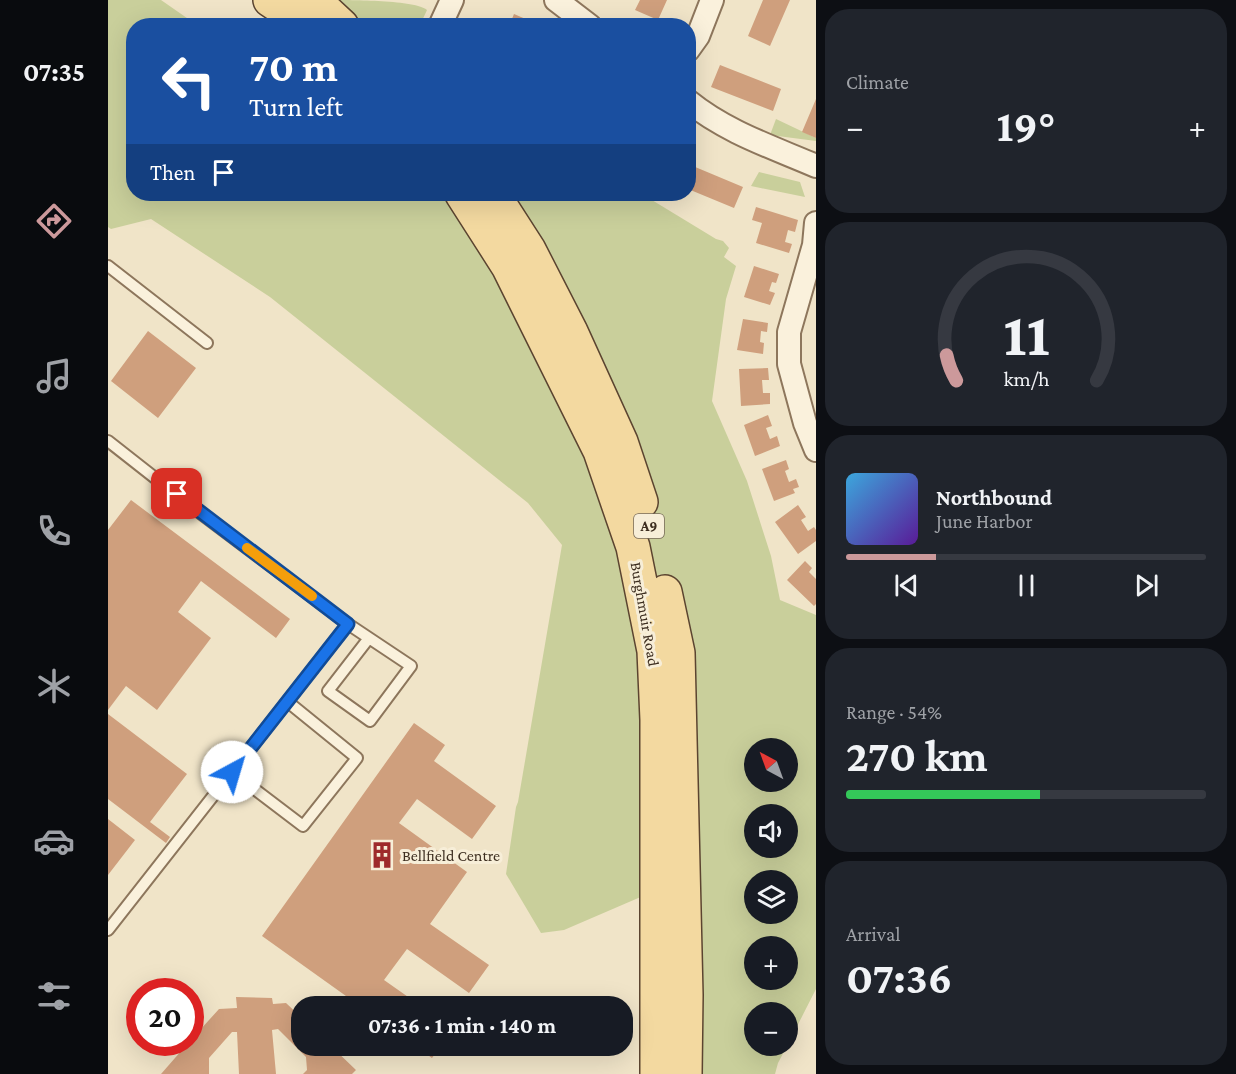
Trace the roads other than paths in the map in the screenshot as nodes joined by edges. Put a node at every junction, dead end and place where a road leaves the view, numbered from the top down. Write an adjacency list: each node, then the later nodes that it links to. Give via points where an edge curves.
1 (270, 0): 6 (main road)
2 (314, 0): 7 (main road)
3 (452, 0): 8 (street)
4 (556, 0): 9 (street)
5 (712, 0): 10 (street)
6 (297, 18)
7 (333, 18)
8 (444, 18)
9 (580, 18)
10 (696, 39)
11 (696, 108): 12 (street, via 745,136)
12 (816, 166)
13 (466, 201): 25 (main road, Burghmuir Road / A9, via 508,266 600,451 633,547 654,651)
14 (498, 201): 26 (main road, Burghmuir Road / A9, via 529,250 571,332 621,442 656,548 678,653)
15 (816, 222): 19 (street, via 814,244 789,332 789,364)
16 (108, 266): 17 (lane)
17 (207, 343)
18 (108, 441): 20 (lane)
19 (816, 450)
20 (348, 624): 21 (lane); 22 (lane)
21 (369, 638): 21 (lane, via 411,666 370,721 328,691)
22 (288, 702): 23 (lane); 23 (lane, via 357,758 309,819 303,826)
23 (232, 772): 24 (lane)
24 (108, 930)
25 (657, 1074)
26 (685, 1074)

